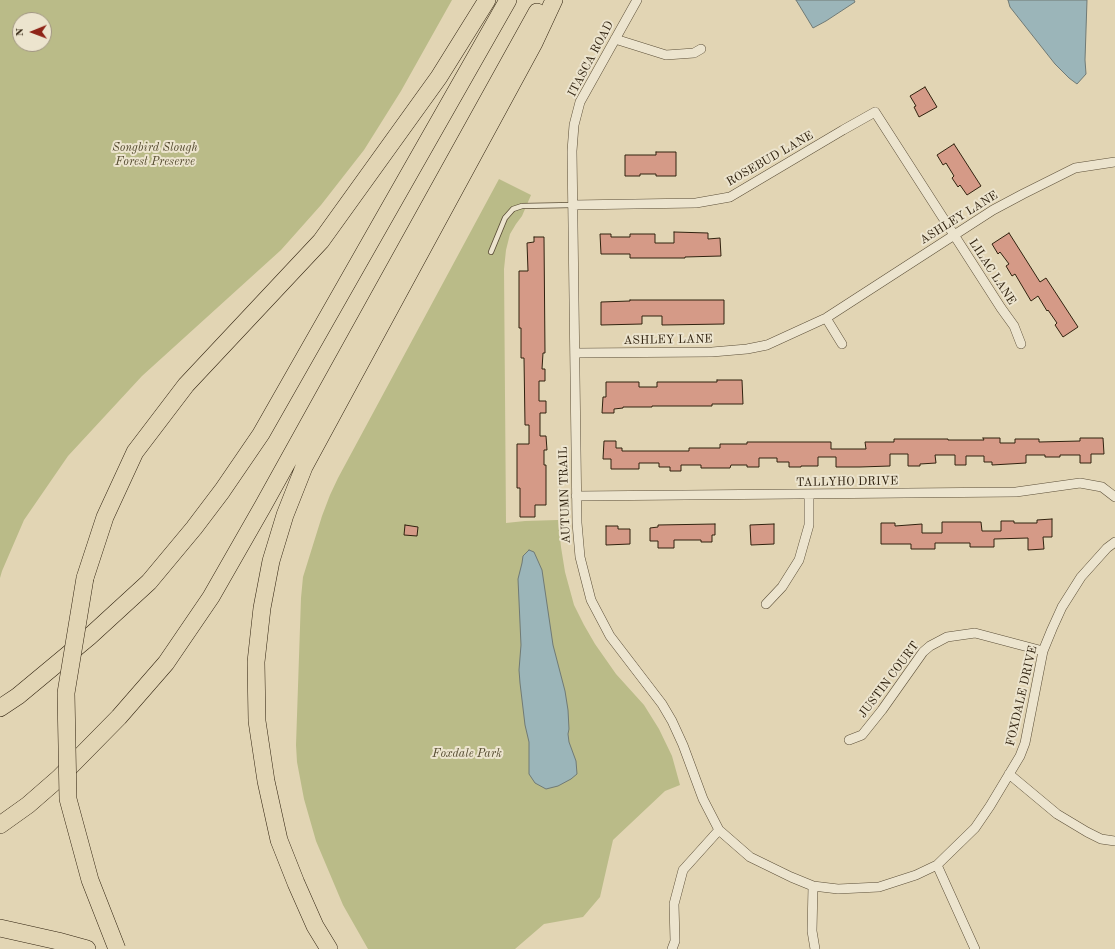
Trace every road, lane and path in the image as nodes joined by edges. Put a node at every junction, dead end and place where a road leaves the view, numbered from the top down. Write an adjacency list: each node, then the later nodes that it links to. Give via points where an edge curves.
1 (488, 0): 33 (highway, bridge, via 439,77 321,241 186,385 135,452 105,517 84,578 66,693 68,799 90,880)
2 (508, 0): 23 (highway, via 261,434 222,491 149,582 89,637)
3 (544, 0): 26 (highway, via 211,597 166,662 119,718 60,778)
4 (554, 0): 34 (highway, via 534,43 304,467 285,515 271,561 256,662 257,721 266,781 279,840 314,926)
5 (637, 0): 6 (street, ITASCA ROAD)
6 (615, 39): 7 (street, via 666,55 694,53); 10 (street, ITASCA ROAD, via 580,102 574,125)
7 (700, 49)
8 (875, 112): 10 (street, ROSEBUD LANE, via 730,196 696,203); 11 (street, LILAC LANE)
9 (1115, 162): 11 (street, ASHLEY LANE, via 1070,170 993,210)
10 (573, 205): 12 (lane, via 522,206 513,209 506,218); 16 (street, AUTUMN TRAIL)
11 (954, 235): 13 (street, ASHLEY LANE); 15 (street, LILAC LANE, via 1014,326)
12 (492, 252)
13 (826, 318): 14 (street); 16 (street, ASHLEY LANE, via 767,345 747,349)
14 (842, 344)
15 (1021, 344)
16 (575, 354): 18 (street, AUTUMN TRAIL)
17 (809, 495): 18 (street, TALLYHO DRIVE); 19 (street, TALLYHO DRIVE, via 1016,492 1080,483 1102,487); 21 (street, via 809,525 799,560 782,587)
18 (576, 496): 27 (street, AUTUMN TRAIL, via 580,557 591,600 610,636 672,721)
19 (1115, 497)
20 (1115, 542): 22 (street, FOXDALE DRIVE, via 1081,576 1062,607)
21 (766, 604)
22 (1043, 651): 24 (street, JUSTIN COURT, via 975,633 948,638 930,646 862,735); 25 (street, FOXDALE DRIVE, via 1025,743)
23 (0, 708)
24 (849, 740)
25 (1009, 774): 28 (street, via 1057,814 1101,839); 29 (street, FOXDALE DRIVE, via 975,828)
26 (0, 825)
27 (719, 830): 30 (street, AUTUMN TRAIL, via 750,857); 35 (street, via 684,870 674,904 675,941)
28 (1115, 841)
29 (937, 865): 30 (street, FOXDALE DRIVE, via 879,887); 37 (street)
30 (813, 886): 36 (street, via 812,931)
31 (0, 928): 32 (highway)
32 (87, 949)
33 (116, 949)
34 (329, 949)
35 (672, 949)
36 (815, 949)
37 (975, 949)

